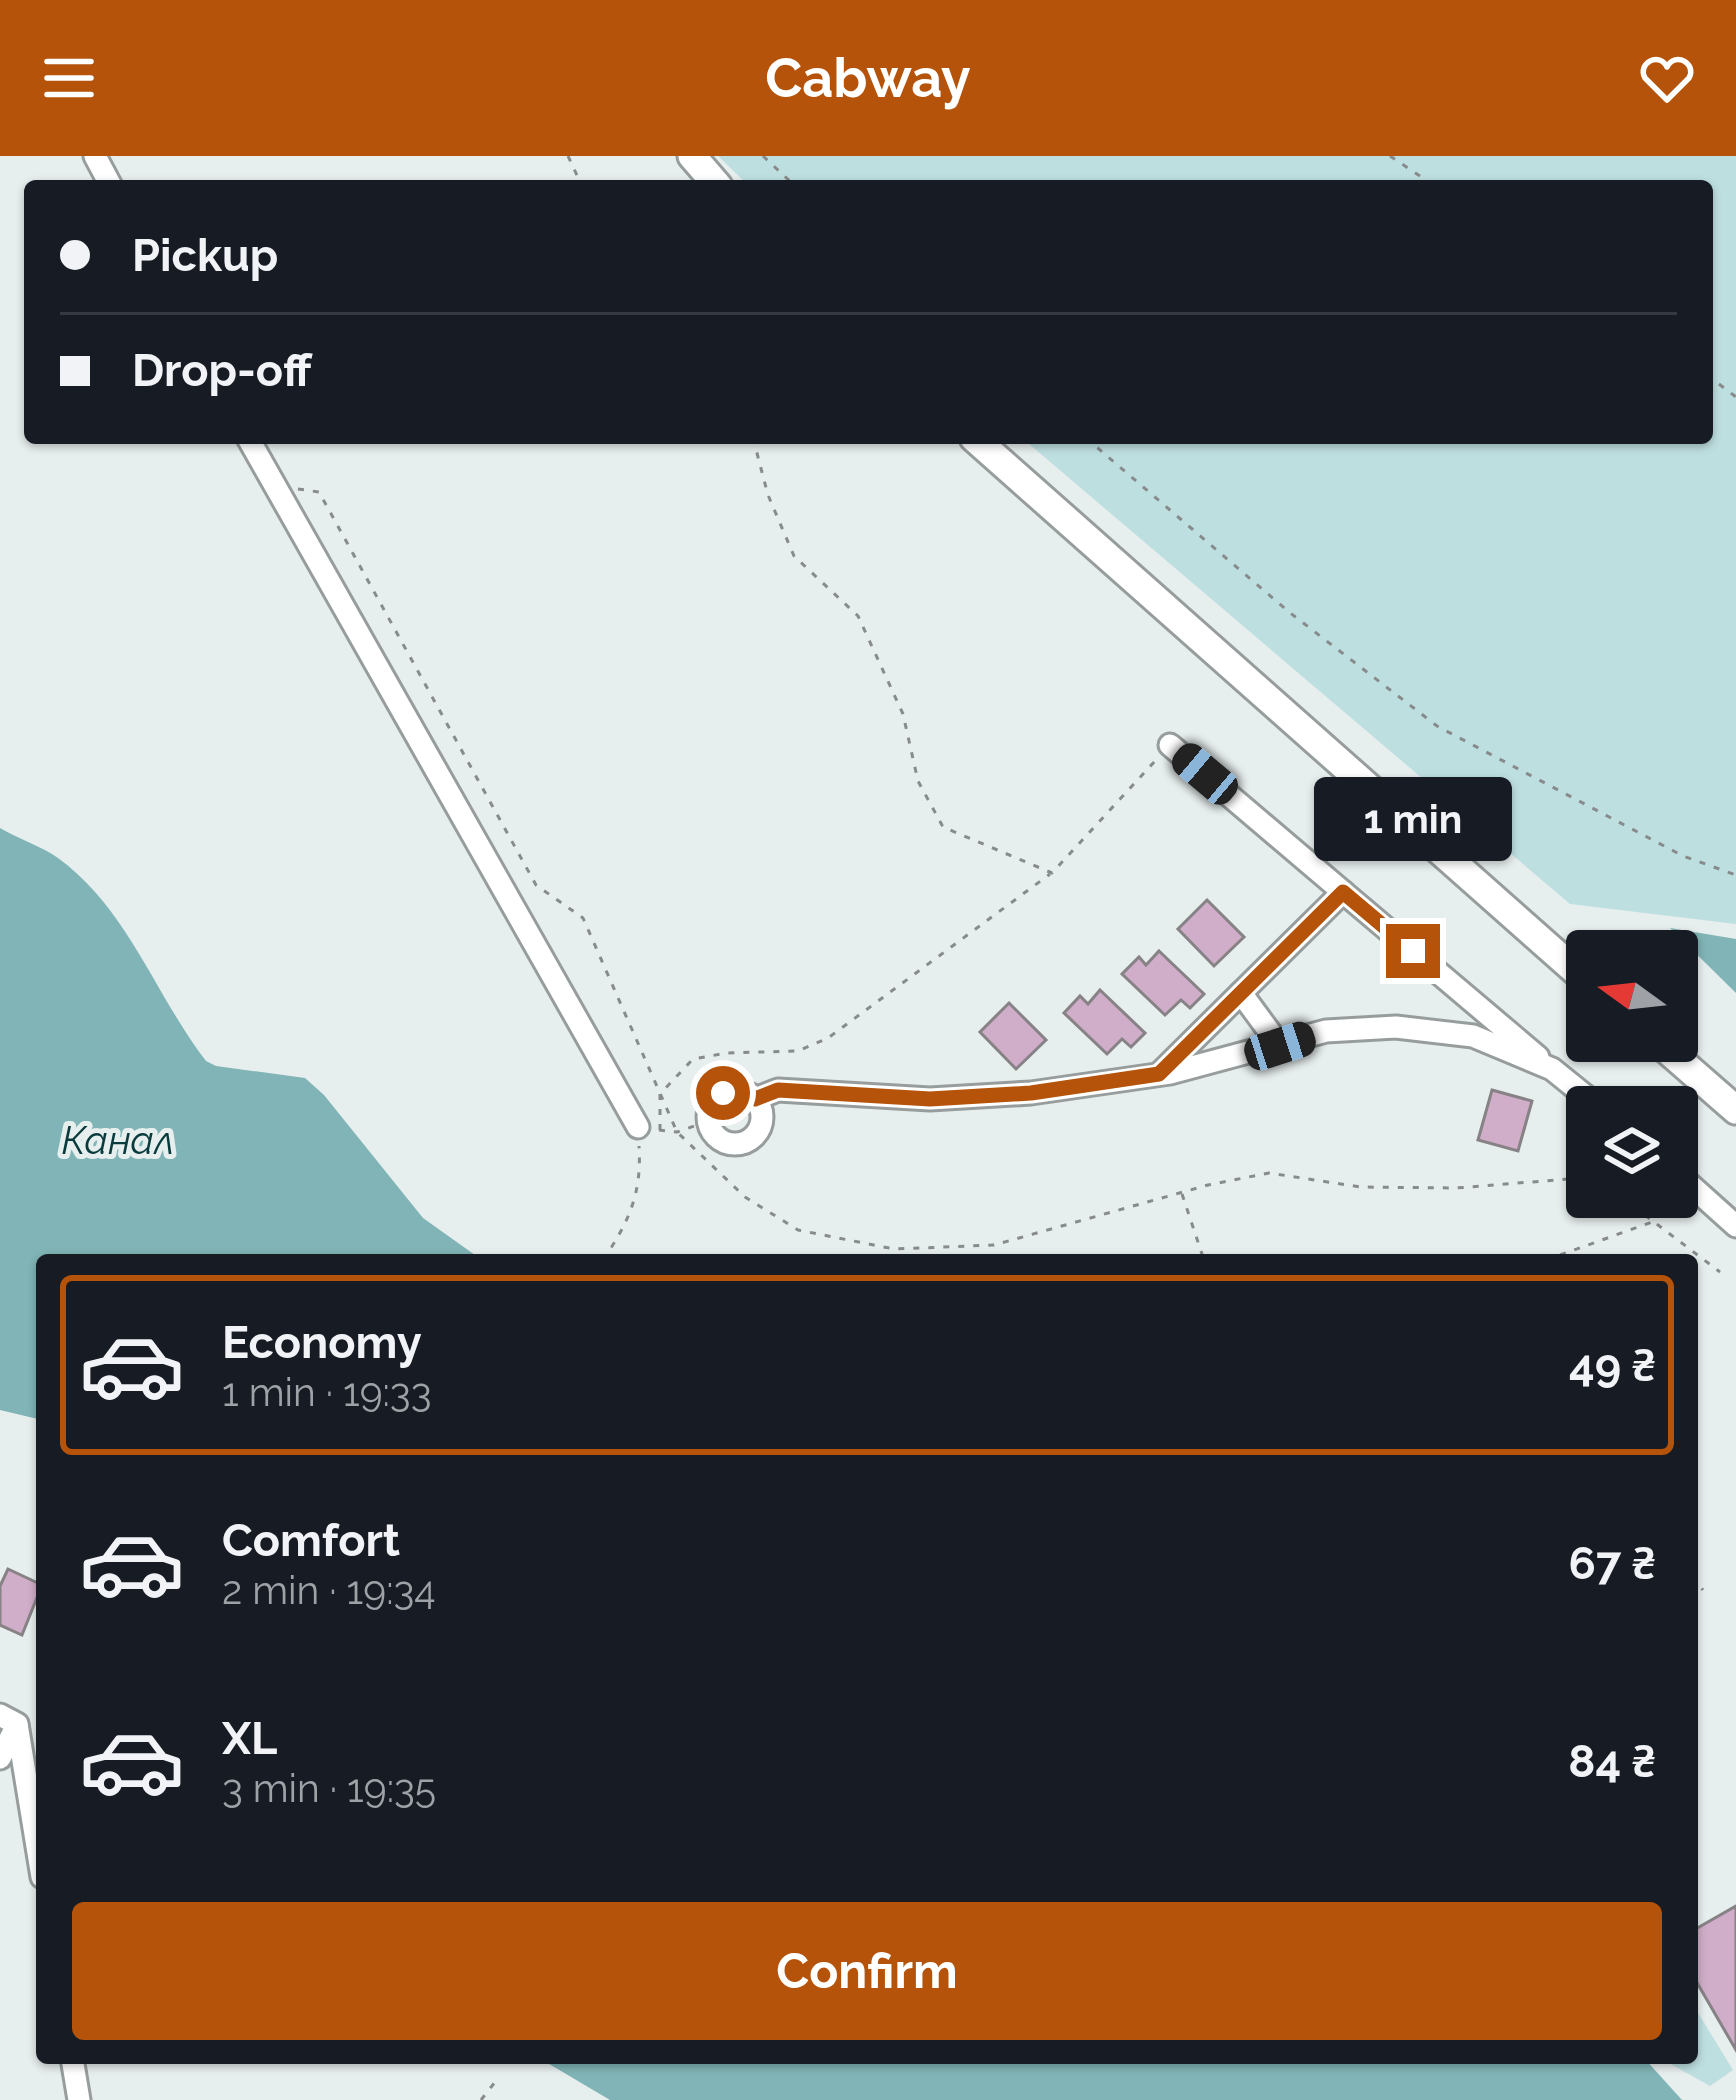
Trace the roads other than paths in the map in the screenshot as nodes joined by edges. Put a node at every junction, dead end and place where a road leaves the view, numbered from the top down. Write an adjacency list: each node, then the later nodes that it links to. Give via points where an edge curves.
1 (692, 156): 2 (main road)
2 (713, 180)
3 (251, 444): 16 (street)
4 (981, 444): 7 (main road)
5 (1170, 745): 6 (street)
6 (1343, 892): 8 (street); 11 (street)
7 (1566, 962)
8 (1241, 993): 9 (street); 12 (street)
9 (1280, 1046): 11 (street, via 1326,1031 1396,1027 1473,1036); 12 (street)
10 (1681, 1062): 15 (main road)
11 (1552, 1069): 13 (street)
12 (1159, 1074): 14 (street, via 1031,1093 930,1099 778,1090)
13 (1573, 1086)
14 (755, 1099): 14 (street, via 761,1124 742,1143 724,1142 709,1121 711,1104 740,1090)
15 (1736, 1110)
16 (638, 1127)
17 (1698, 1192): 18 (street)
18 (1736, 1226)
19 (8, 1720): 20 (street); 21 (street)
20 (0, 1758)
21 (36, 1849)
22 (73, 2064): 23 (street)
23 (79, 2100)

